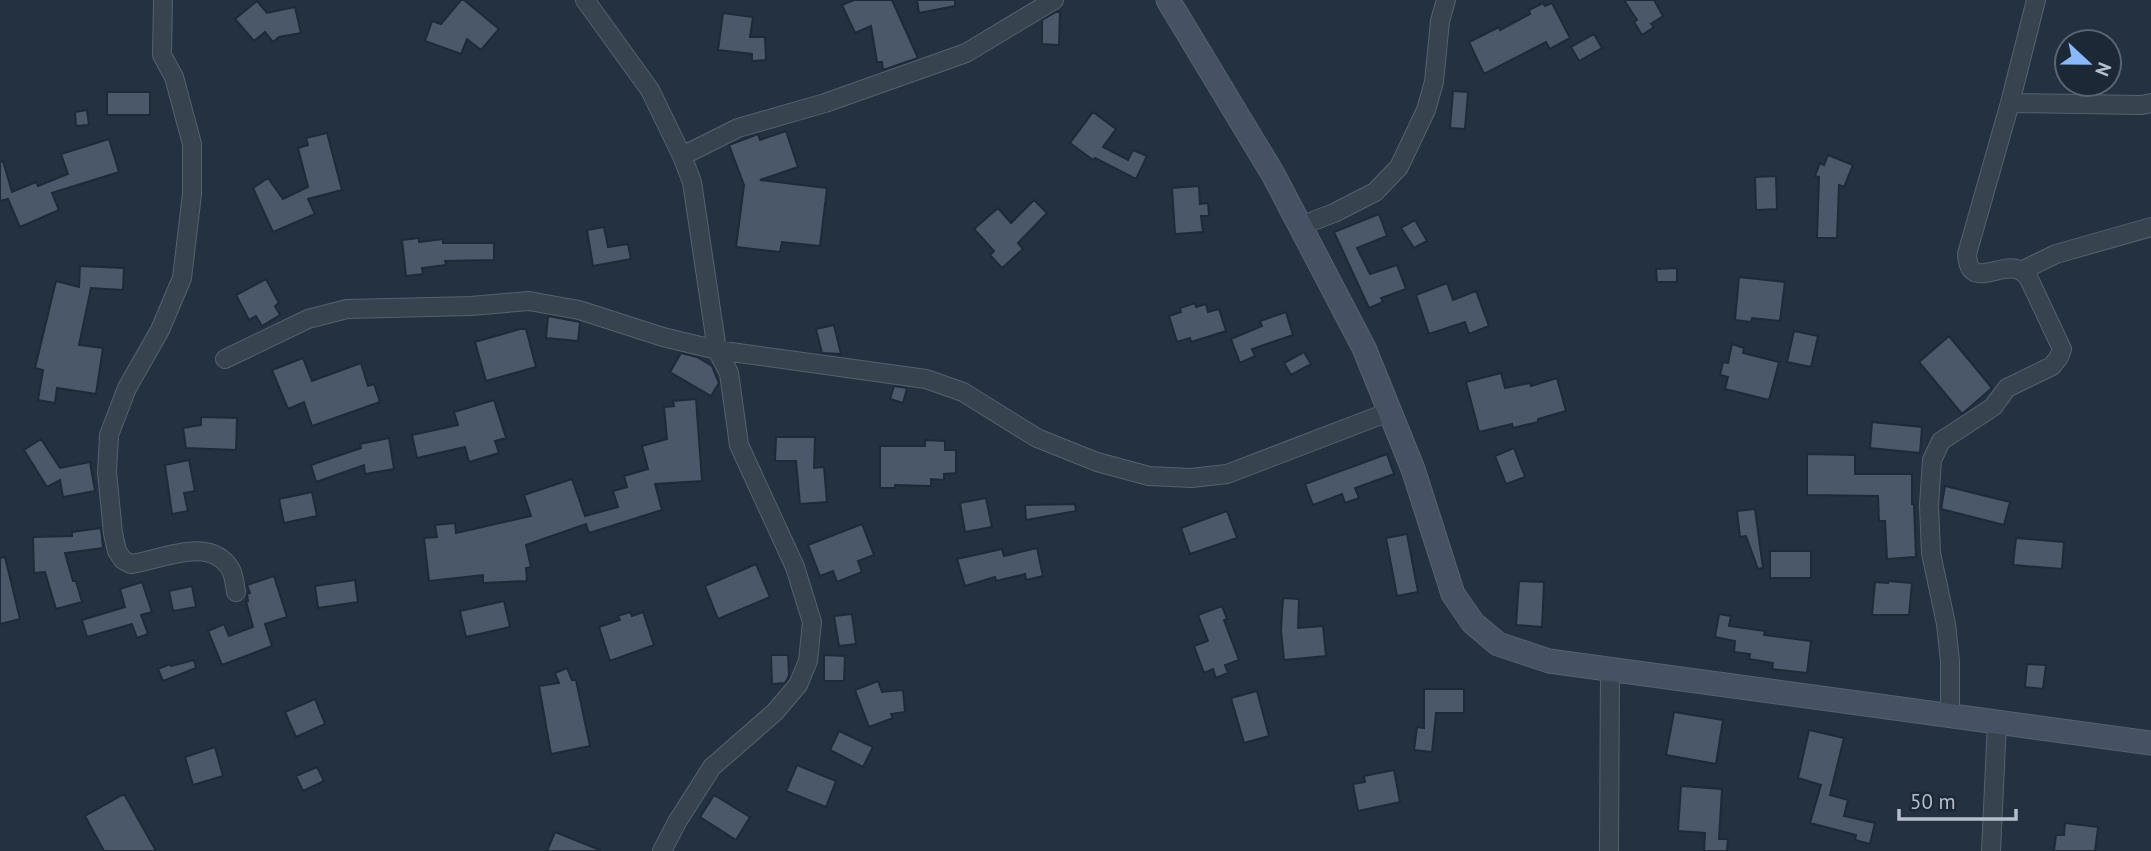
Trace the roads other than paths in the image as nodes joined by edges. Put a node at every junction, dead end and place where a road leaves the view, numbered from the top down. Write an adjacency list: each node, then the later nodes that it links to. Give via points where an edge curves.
1 (163, 0): 16 (street, via 162,55 174,77 192,144 192,194 182,278 109,435 107,472 113,533 117,551 131,564 180,553 217,555 231,570)
2 (584, 0): 9 (street, via 650,90)
3 (1054, 0): 9 (street, via 966,53 738,128)
4 (1168, 0): 10 (main road)
5 (1446, 0): 10 (street, via 1434,82 1399,167 1375,192)
6 (2036, 0): 7 (street)
7 (2010, 103): 8 (street); 12 (street, via 1967,254 1974,271)
8 (2151, 103)
9 (682, 156): 13 (street, via 692,182)
10 (1300, 226): 15 (main road, via 1364,348)
11 (2151, 227): 12 (street, via 2056,254)
12 (2021, 271): 18 (street, via 2058,340 2060,357 2052,366 2007,388 1993,407 1941,441 1931,460 1931,552 1946,624)
13 (718, 350): 14 (street, via 579,310 529,301 347,309 308,319); 15 (street, via 926,379 963,392 1037,438 1149,476 1227,474); 21 (street, via 729,373 739,444 795,568 812,622 808,661 799,685 775,712 712,767)
14 (226, 359)
15 (1389, 412): 17 (main road, via 1413,469 1453,594 1473,623 1498,645 1525,655)
16 (236, 592)
17 (1610, 669): 18 (main road); 22 (street)
18 (1950, 716): 19 (main road)
19 (1997, 723): 20 (main road); 23 (street)
20 (2151, 743)
21 (662, 851)
22 (1609, 851)
23 (1991, 851)

